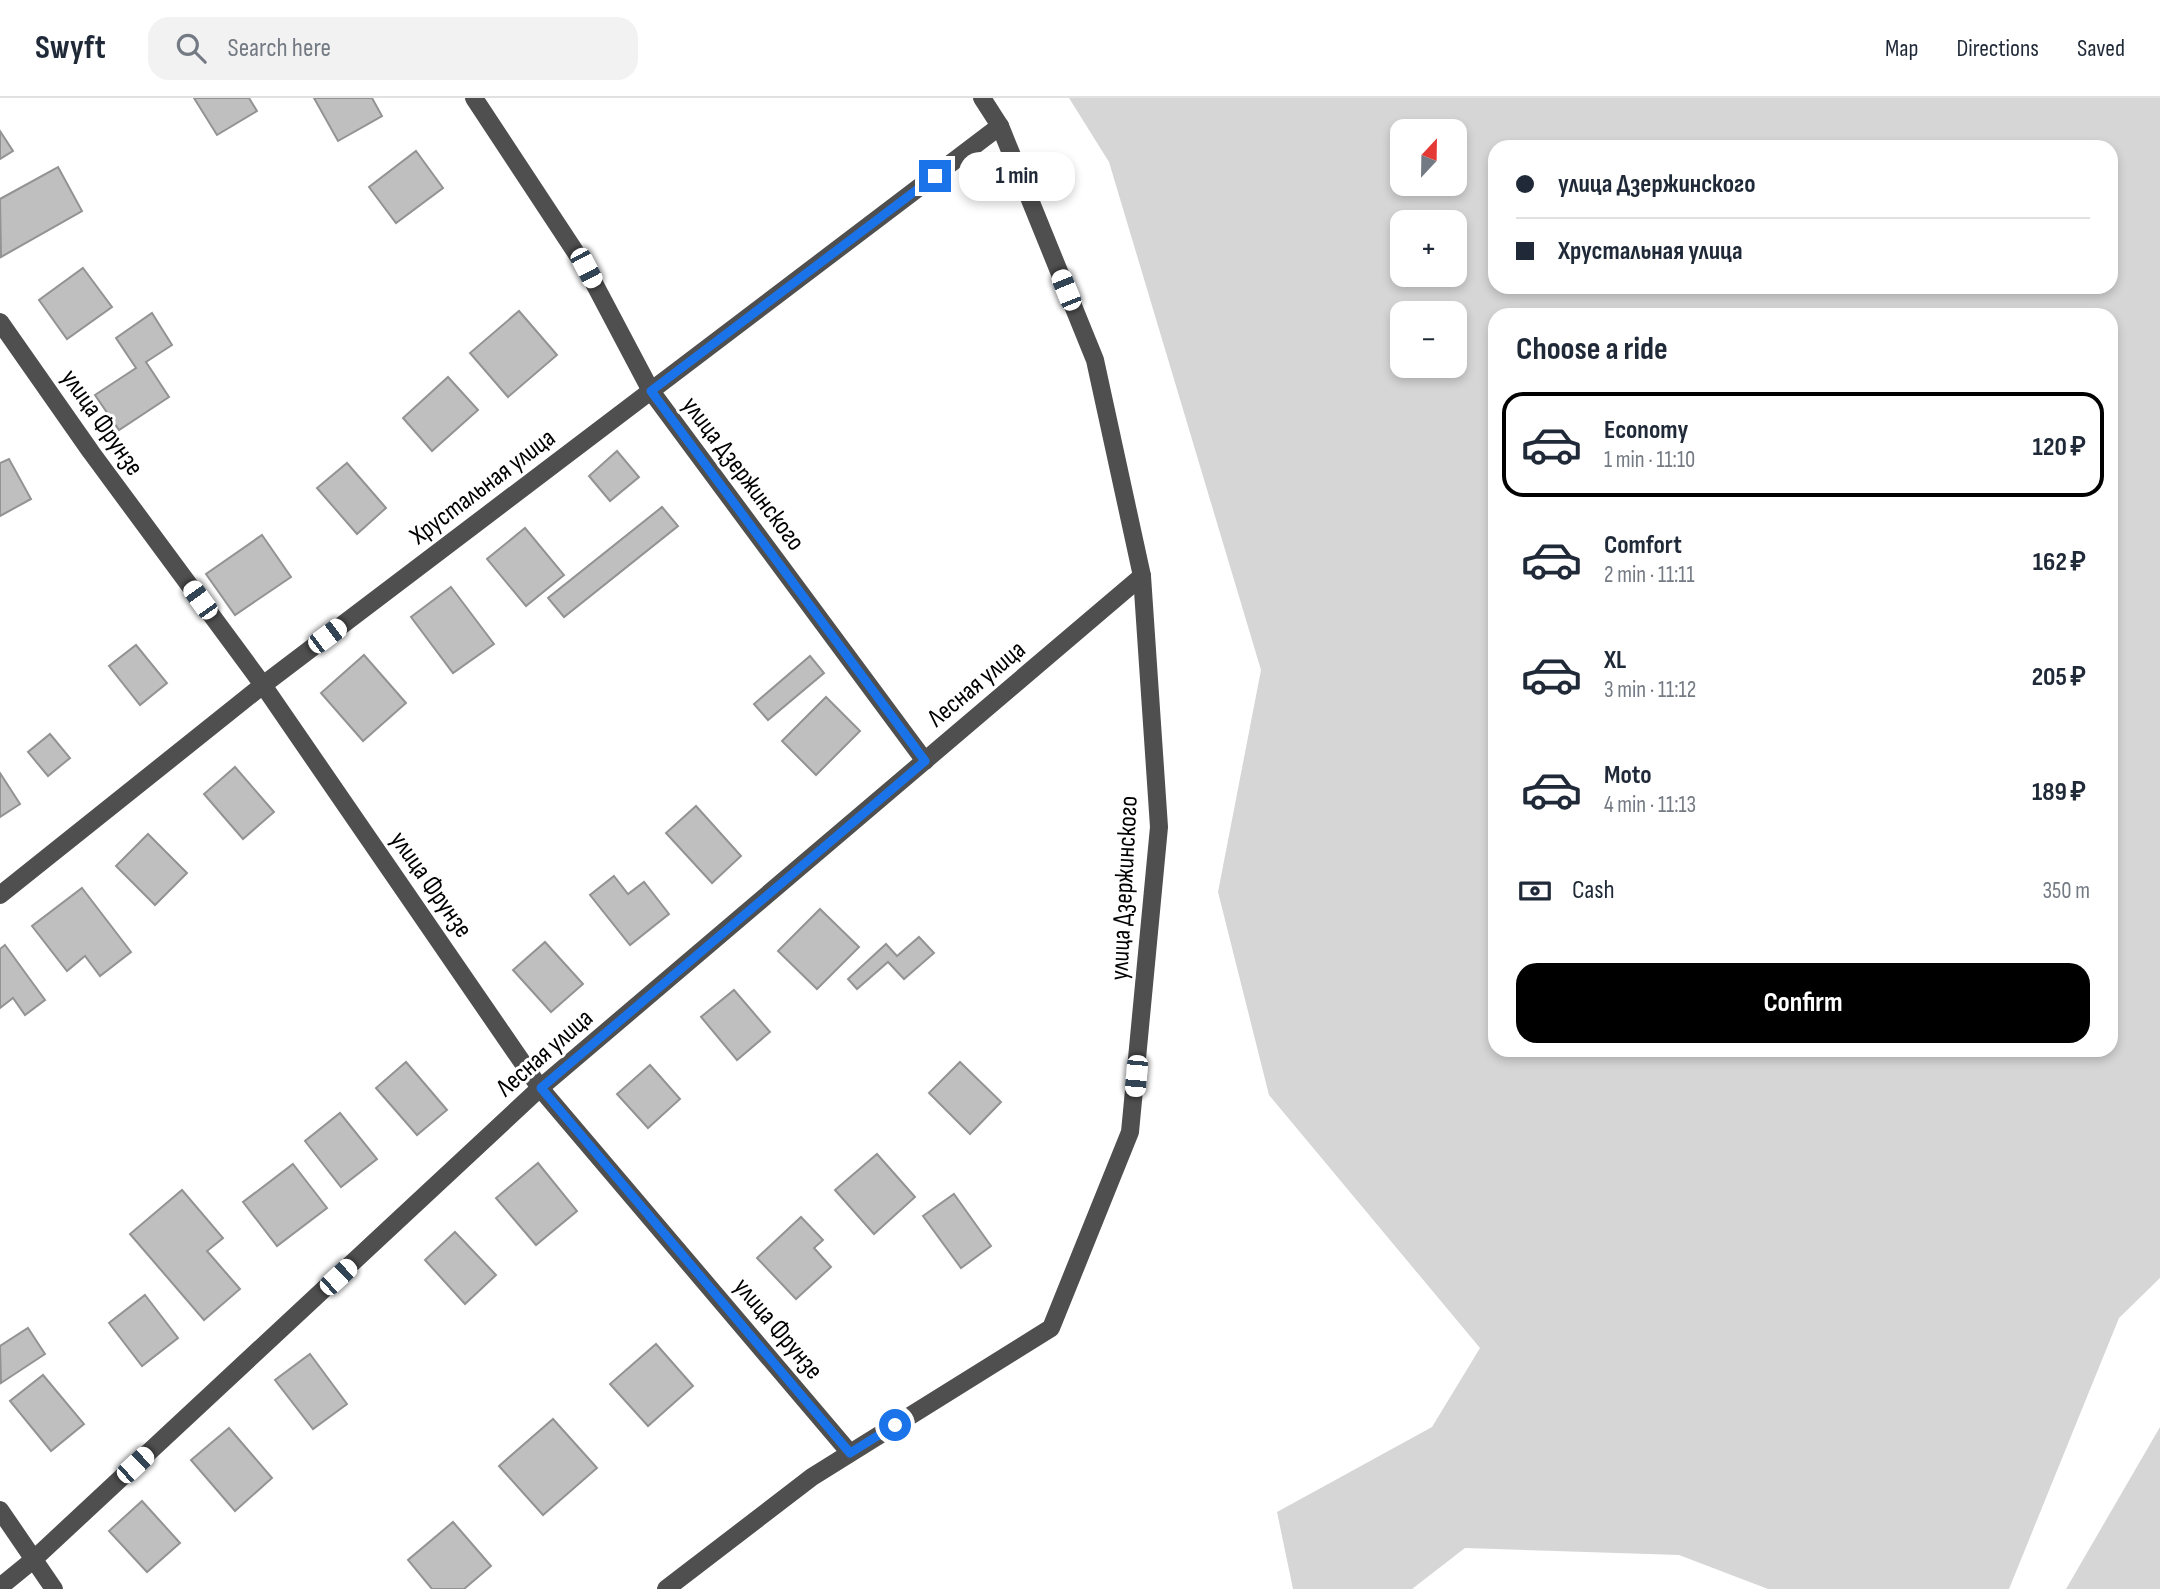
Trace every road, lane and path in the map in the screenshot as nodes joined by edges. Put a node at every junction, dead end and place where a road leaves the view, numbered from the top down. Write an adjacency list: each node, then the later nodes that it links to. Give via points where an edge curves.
1 (474, 98): 5 (street, улица Дзержинского, via 586,268)
2 (982, 98): 3 (street, улица Дзержинского)
3 (1000, 126): 5 (street, Хрустальная улица); 6 (street, улица Дзержинского, via 1095,360)
4 (0, 322): 7 (street, улица Фрунзе)
5 (651, 391): 7 (street, Хрустальная улица); 8 (street, улица Дзержинского)
6 (1142, 576): 8 (street, Лесная улица); 11 (street, улица Дзержинского, via 1159,827 1130,1132 1051,1328)
7 (263, 685): 9 (street, Хрустальная улица); 10 (street, улица Фрунзе)
8 (925, 761): 10 (street, Лесная улица)
9 (0, 895)
10 (541, 1088): 11 (street, улица Фрунзе); 13 (street, Лесная улица)
11 (850, 1453): 16 (street, улица Дзержинского)
12 (0, 1510): 13 (street)
13 (33, 1560): 14 (street, Лесная улица); 15 (street)
14 (0, 1587)
15 (54, 1589)
16 (666, 1589)

